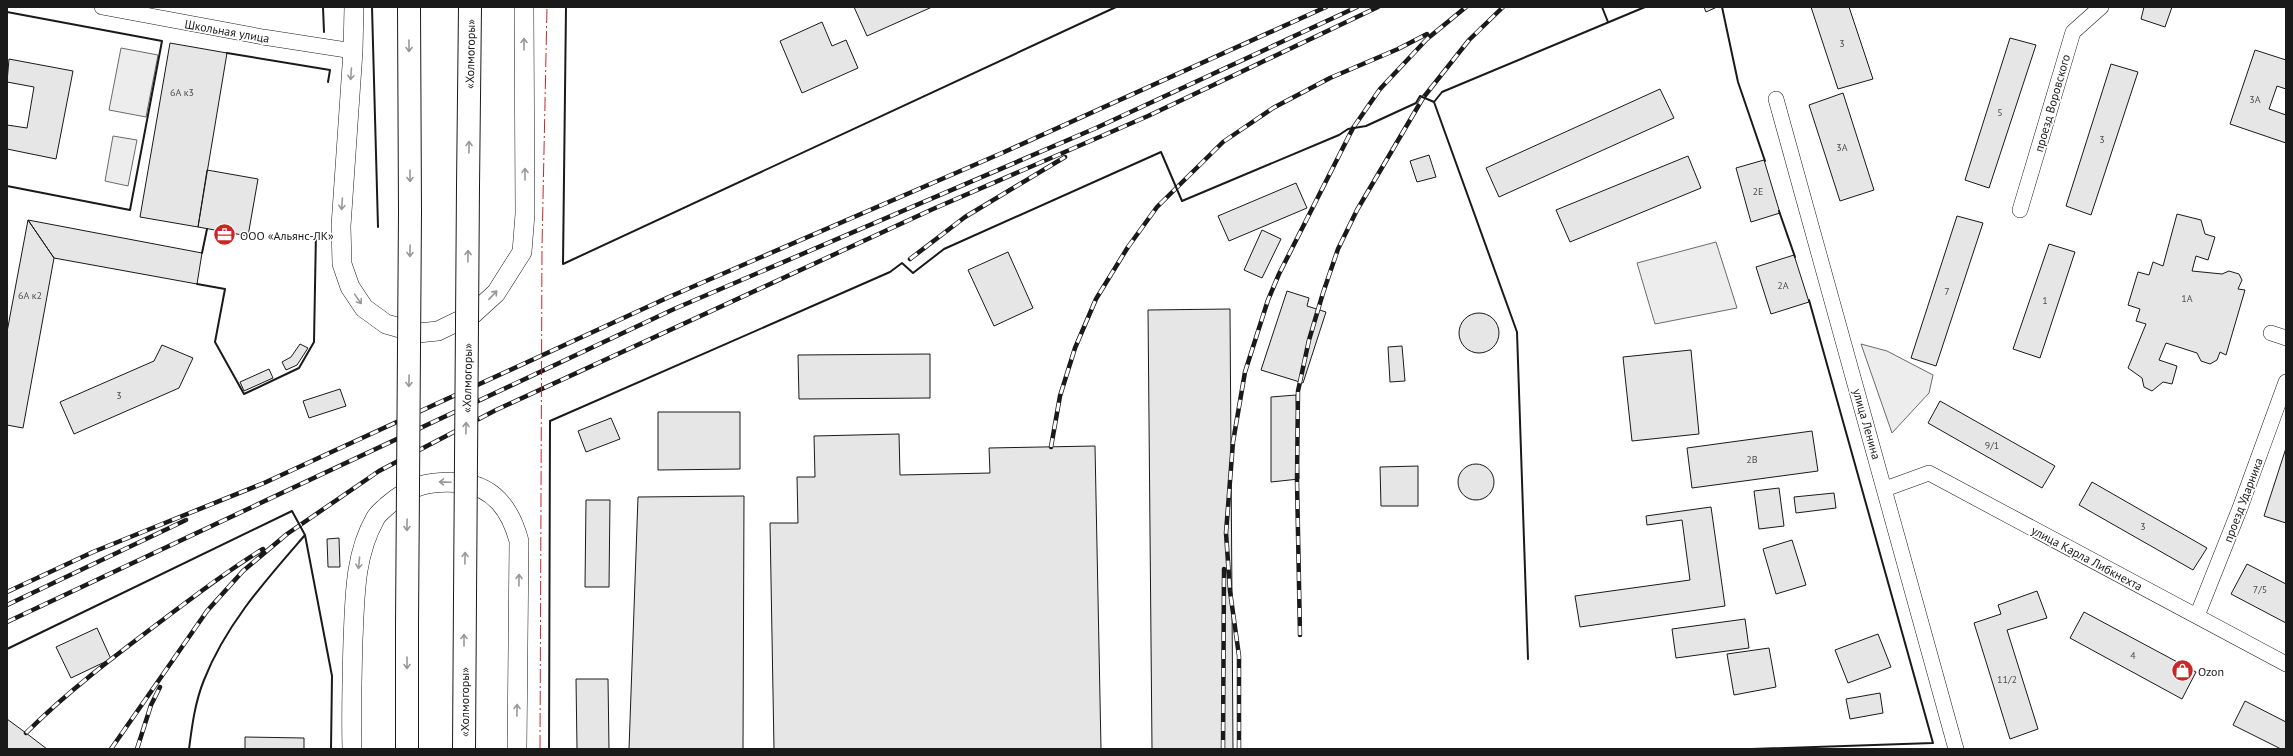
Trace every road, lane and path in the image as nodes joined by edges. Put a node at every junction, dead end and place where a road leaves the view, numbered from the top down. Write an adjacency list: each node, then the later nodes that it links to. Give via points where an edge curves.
1 (102, 7): 7 (street, Школьная улица, via 262,38)
2 (354, 7): 7 (street)
3 (409, 7): 17 (highway, one-way to 17, bridge)
4 (470, 7): 18 (highway, «Холмогоры», one-way to 4, bridge)
5 (524, 7): 7 (street, one-way to 5, via 341,226 342,264 350,286 364,308 386,324 418,334 438,331 473,314 496,293 522,252 526,214)
6 (2101, 7): 9 (street, проезд Воровского, via 2073,32)
7 (353, 51)
8 (1776, 99): 13 (street, улица Ленина)
9 (2020, 210)
10 (2271, 333): 11 (street)
11 (2286, 338)
12 (2286, 382): 14 (street, проезд Ударника)
13 (1885, 489): 14 (street, улица Карла Либкнехта, via 1929,473); 20 (street, улица Ленина)
14 (2197, 616): 15 (street, улица Карла Либкнехта)
15 (2286, 664)
16 (352, 749): 19 (street, one-way to 16, via 519,541 514,522 502,504 488,491 467,484 441,481 420,485 399,496 375,518 360,555 355,600)
17 (407, 749)
18 (464, 749)
19 (517, 749)
20 (1956, 749)

